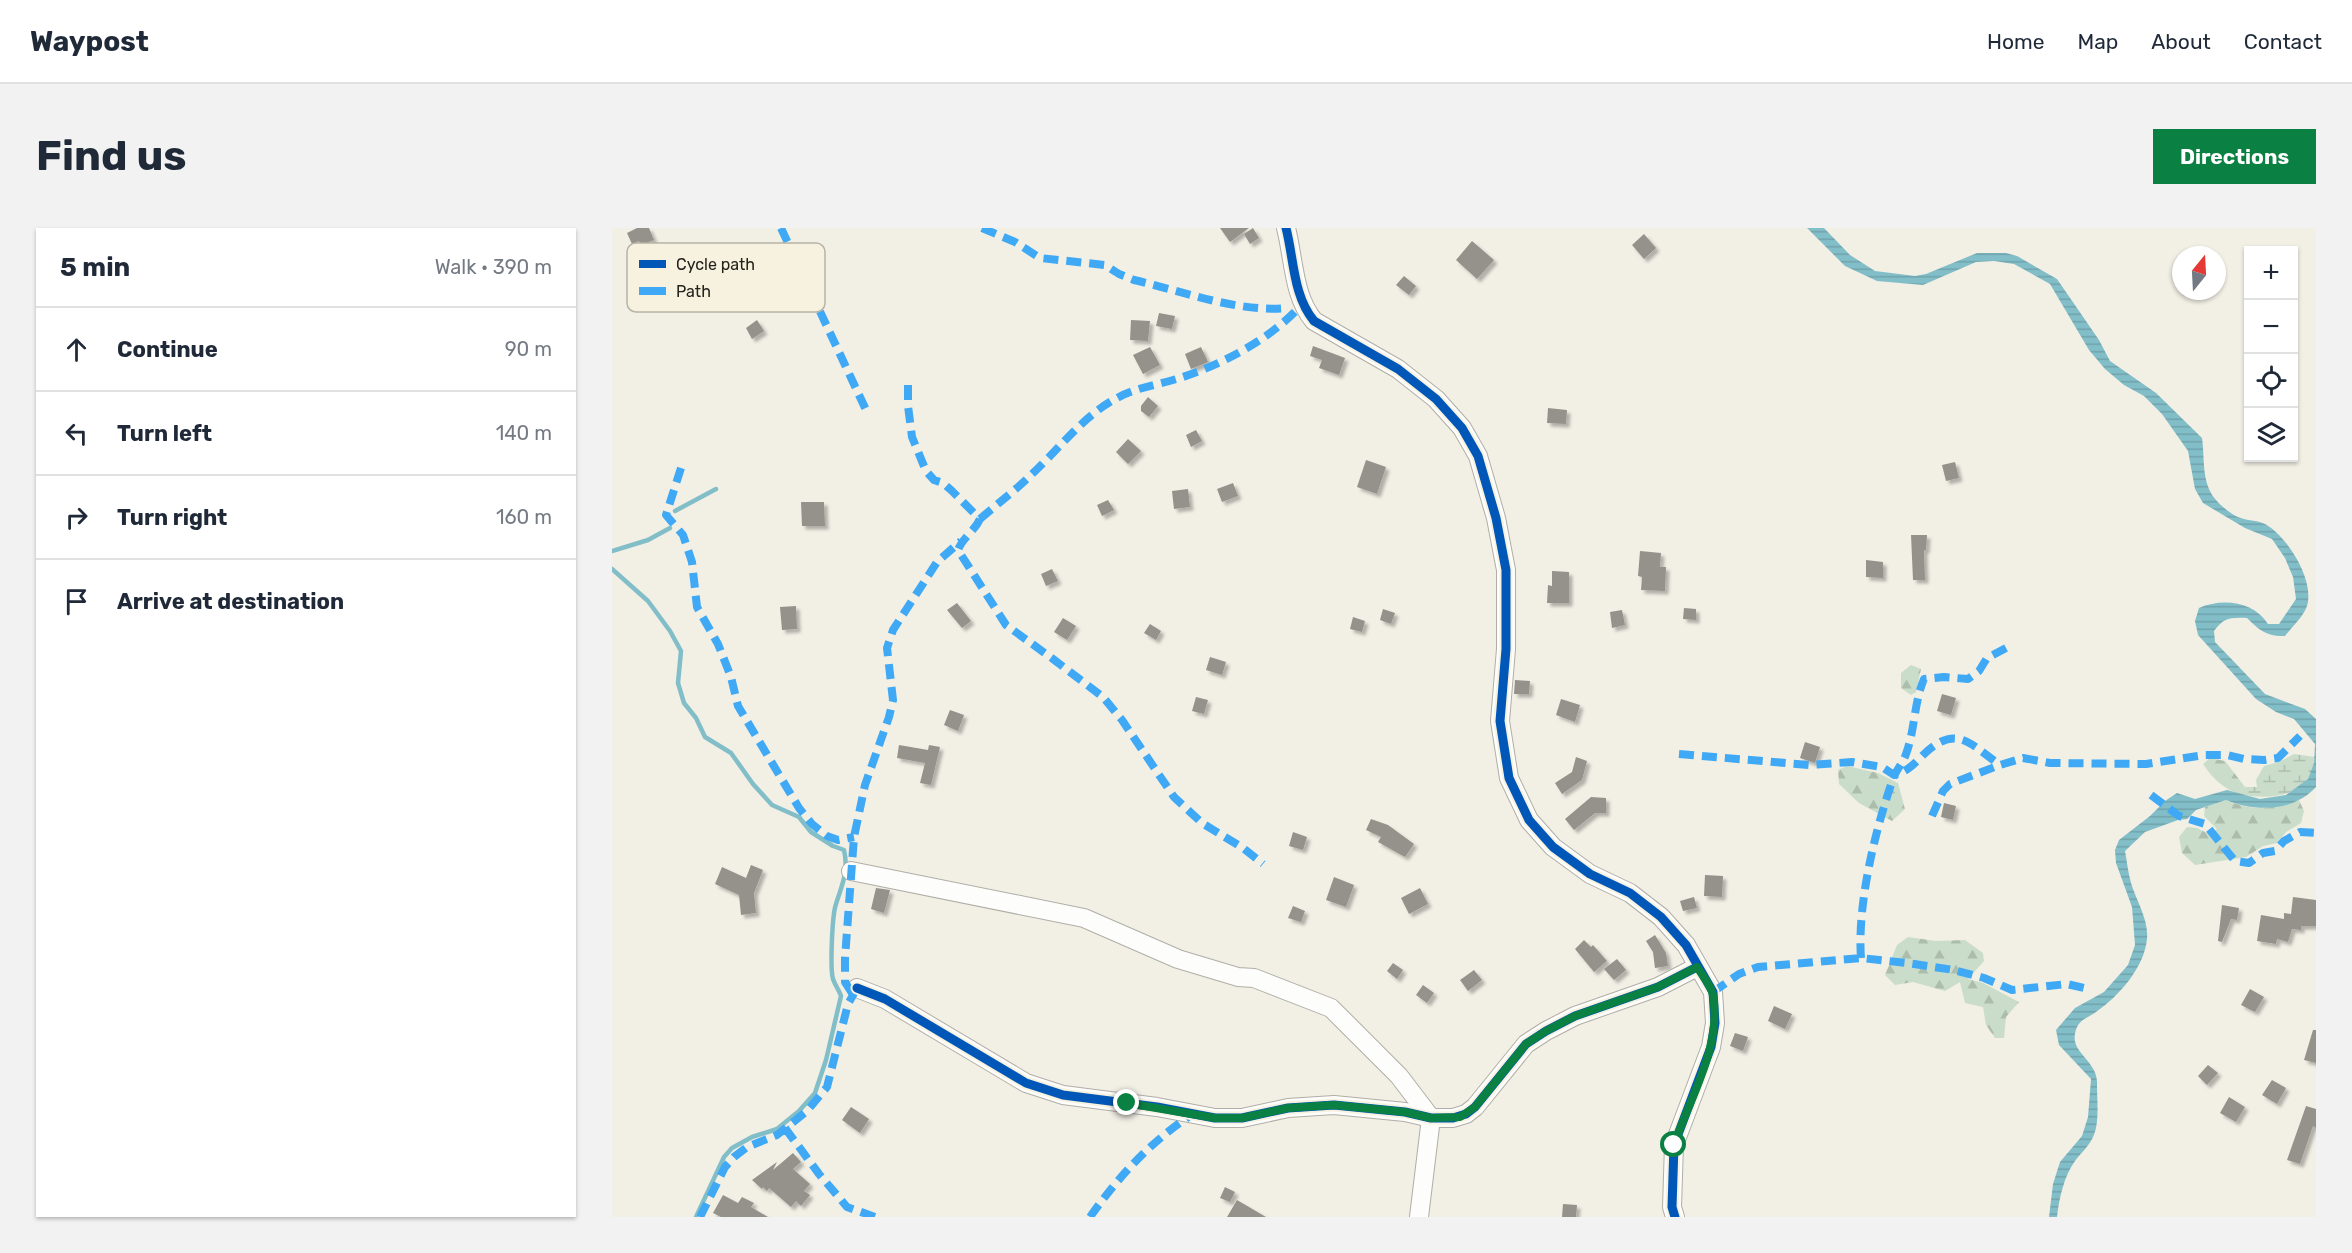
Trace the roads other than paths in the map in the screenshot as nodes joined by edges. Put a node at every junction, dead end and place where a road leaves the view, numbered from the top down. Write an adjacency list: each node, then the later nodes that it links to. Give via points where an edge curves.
1 (1286, 228): 3 (street, via 1301,298 1314,321 1398,369 1436,399 1462,428 1478,456 1506,570 1506,650 1500,721 1509,778 1529,820 1553,847 1590,874 1630,894 1661,918 1686,945)
2 (851, 871): 5 (street, via 1084,918 1178,959 1254,978 1331,1008 1399,1077)
3 (1697, 967): 5 (street, via 1658,987 1575,1016 1546,1031 1526,1044 1466,1114); 7 (street, via 1713,992 1714,1023 1711,1047 1674,1145)
4 (857, 988): 5 (street, via 885,999 1026,1083 1063,1095 1215,1118 1334,1105)
5 (1431, 1118): 6 (street)
6 (1419, 1217)
7 (1675, 1217)

